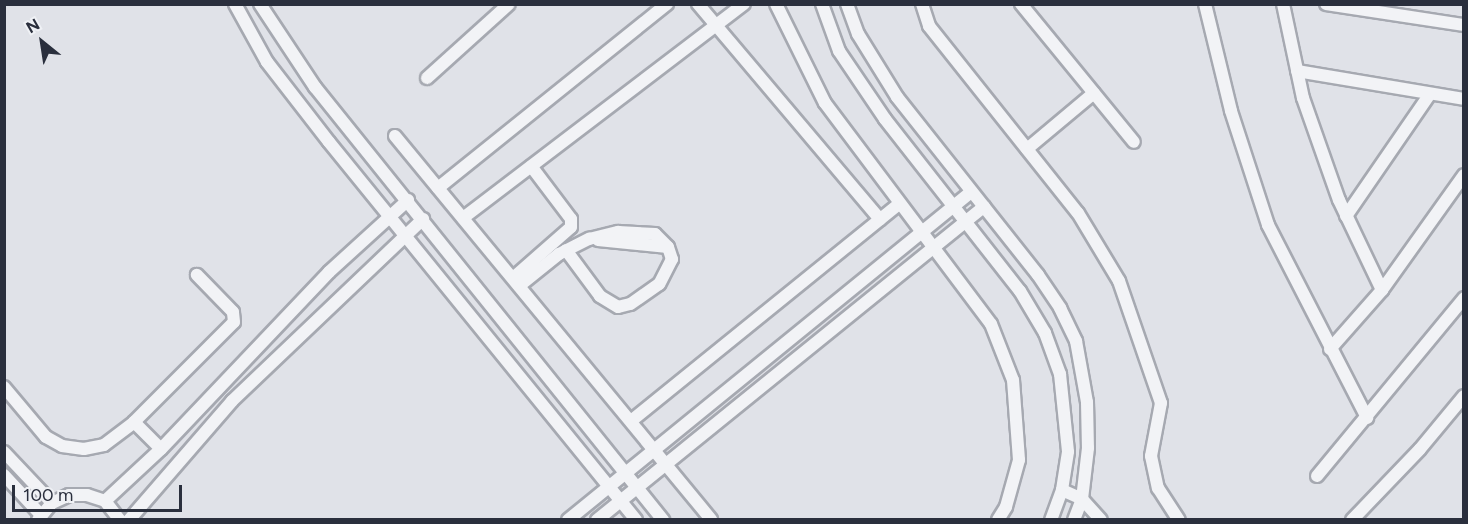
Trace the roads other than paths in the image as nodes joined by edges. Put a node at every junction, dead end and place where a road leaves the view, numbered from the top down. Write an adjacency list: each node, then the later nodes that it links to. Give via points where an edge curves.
1 (235, 4): 35 (street, via 267,62)
2 (260, 4): 30 (street, via 315,87)
3 (508, 4): 19 (street)
4 (667, 4): 28 (street)
5 (699, 4): 16 (street)
6 (744, 4): 16 (street)
7 (776, 4): 31 (street, via 825,103)
8 (822, 4): 32 (street, via 839,51 885,119)
9 (847, 4): 29 (street, via 858,34 897,97)
10 (922, 4): 25 (street, via 929,26)
11 (1021, 4): 20 (street)
12 (1205, 4): 48 (street, via 1231,111 1268,225)
13 (1283, 4): 18 (street)
14 (1326, 4): 15 (street)
15 (1367, 8): 17 (street)
16 (717, 25): 26 (street); 38 (street)
17 (1464, 25)
18 (1297, 71): 21 (street); 34 (street)
19 (427, 78)
20 (1094, 93): 24 (street); 25 (street)
21 (1430, 94): 22 (street); 34 (street)
22 (1464, 99)
23 (395, 136): 28 (street)
24 (1134, 142)
25 (1027, 149): 80 (street, via 1078,213 1119,281 1161,403 1151,456 1158,488)
26 (531, 166): 36 (street); 45 (street, via 571,219 571,227)
27 (1464, 175): 46 (street)
28 (438, 188): 36 (street)
29 (971, 192): 32 (street); 33 (street)
30 (408, 200): 35 (street); 37 (street)
31 (898, 205): 38 (street); 40 (street)
32 (954, 207): 39 (street); 40 (street)
33 (984, 207): 39 (street); 64 (street, via 1060,308 1076,341 1087,402 1088,448)
34 (1346, 216): 46 (street)
35 (390, 217): 41 (street); 54 (street, via 329,272)
36 (463, 218): 45 (street)
37 (423, 219): 41 (street); 58 (street)
38 (880, 219): 52 (street)
39 (967, 220): 42 (street); 63 (street, via 1020,291 1045,333 1060,374 1068,452)
40 (924, 232): 42 (street); 55 (street)
41 (404, 234): 61 (street); 72 (street, via 232,401)
42 (934, 247): 57 (street); 78 (street, via 990,324 1013,380 1020,460 1006,507)
43 (566, 250): 43 (street, via 600,296 618,307 630,304 659,284 671,264 668,247 589,239); 45 (street)
44 (197, 274): 53 (street, via 233,312 234,322)
45 (516, 282): 52 (street)
46 (1382, 290): 48 (street)
47 (1464, 298): 51 (street)
48 (1330, 349): 51 (street)
49 (4, 387): 53 (street, via 46,437 62,446 84,449 104,445)
50 (1464, 396): 81 (street, via 1420,449)
51 (1367, 418): 60 (street)
52 (631, 421): 55 (street)
53 (134, 422): 54 (street)
54 (161, 449): 66 (street)
55 (655, 450): 57 (street); 58 (street)
56 (4, 452): 67 (street)
57 (665, 462): 62 (street); 77 (street)
58 (625, 474): 61 (street); 62 (street)
59 (4, 475): 69 (street)
60 (1317, 476)
61 (609, 486): 65 (street); 73 (street)
62 (636, 487): 65 (street); 76 (street)
63 (1062, 490): 64 (street); 68 (street)
64 (1082, 499): 70 (street); 79 (street)
65 (620, 500): 74 (street); 75 (street)
66 (105, 501): 67 (street, via 69,495); 71 (street)
67 (52, 503): 69 (street)
68 (1053, 513): 70 (street)
69 (40, 517)
70 (1076, 518)
71 (120, 519)
72 (129, 519)
73 (568, 519)
74 (597, 519)
75 (636, 519)
76 (663, 519)
77 (711, 519)
78 (998, 519)
79 (1101, 519)
80 (1179, 519)
81 (1352, 519)

